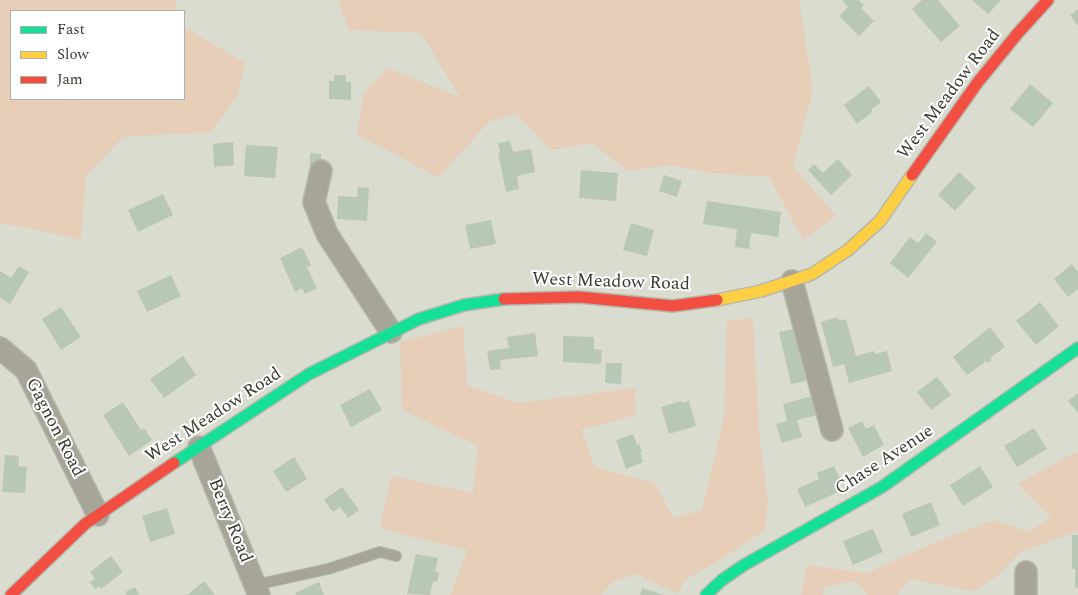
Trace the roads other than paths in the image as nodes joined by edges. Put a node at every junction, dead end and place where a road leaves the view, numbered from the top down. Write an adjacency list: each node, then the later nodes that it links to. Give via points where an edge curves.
1 (1040, 3): 3 (street, West Meadow Road, via 978,82 880,221 848,250 812,274)
2 (321, 171): 4 (street, via 314,202 328,234)
3 (792, 280): 4 (street, West Meadow Road, via 744,295 673,306 579,297 511,298 464,305); 7 (street)
4 (391, 332): 8 (street, West Meadow Road, via 309,374)
5 (0, 348): 9 (street, Gagnon Road, via 26,370)
6 (1078, 348): 14 (street, Chase Avenue, via 882,487 744,565)
7 (832, 430)
8 (199, 447): 9 (street, West Meadow Road); 12 (street, Berry Road)
9 (98, 515): 13 (street, West Meadow Road)
10 (396, 556): 12 (lane, via 380,552)
11 (1026, 572): 15 (street)
12 (257, 590)
13 (11, 595)
14 (706, 595)
15 (1026, 595)

